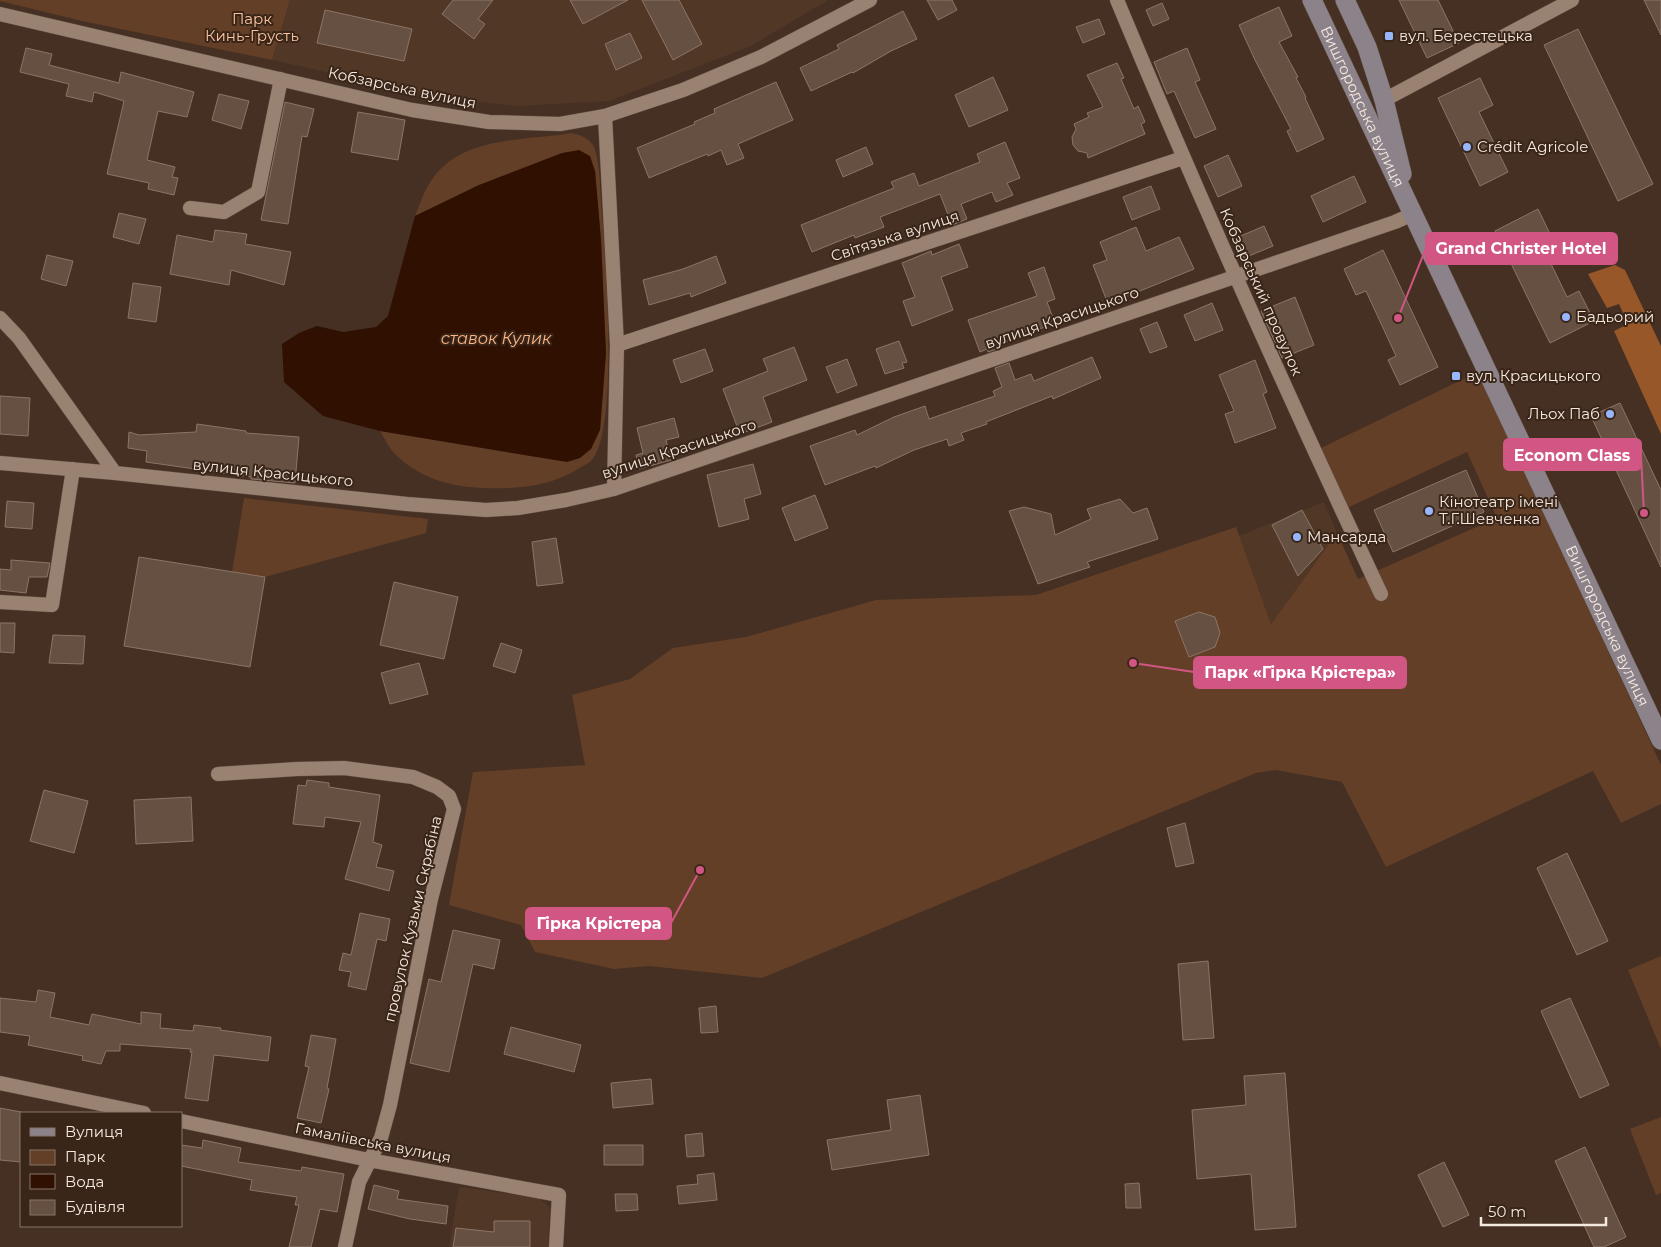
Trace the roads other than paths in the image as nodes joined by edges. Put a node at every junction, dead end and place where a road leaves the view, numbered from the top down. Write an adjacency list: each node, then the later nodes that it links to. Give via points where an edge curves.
1 (870, 0): 9 (street, Кобзарська вулиця, via 761,57 683,90)
2 (1117, 0): 10 (street, Кобзарський провулок)
3 (1312, 0): 12 (main road, Вишгородська вулиця)
4 (1345, 0): 8 (main road, Вишгородська вулиця, via 1367,47)
5 (1572, 0): 8 (street)
6 (0, 14): 7 (street, Кобзарська вулиця)
7 (281, 79): 9 (street, Кобзарська вулиця, via 412,110 489,122 560,124); 11 (street, via 258,192 224,212)
8 (1384, 100): 12 (main road, Вишгородська вулиця)
9 (605, 116): 15 (street)
10 (1183, 158): 13 (street, Кобзарський провулок); 15 (street, Світязька вулиця)
11 (190, 208)
12 (1413, 214): 13 (street, вулиця Красицького); 22 (main road, Вишгородська вулиця)
13 (1236, 276): 19 (street, вулиця Красицького); 20 (street, Кобзарський провулок)
14 (0, 318): 18 (street, via 20,338)
15 (617, 345): 19 (street)
16 (0, 463): 17 (street, вулиця Красицького)
17 (73, 469): 18 (street, вулиця Красицького); 21 (street, via 52,605)
18 (115, 473): 19 (street, вулиця Красицького, via 486,510 566,500)
19 (614, 488)
20 (1381, 594)
21 (0, 602)
22 (1661, 740)
23 (218, 774): 27 (street, провулок Кузьми Скрябіна, via 344,768 413,777 449,796 454,809 431,899 390,1105 381,1138)
24 (0, 1084): 25 (street)
25 (139, 1112)
26 (182, 1121): 27 (street, Гамаліївська вулиця)
27 (369, 1160): 28 (street, провулок Кузьми Скрябіна, via 359,1182); 29 (street, Гамаліївська вулиця, via 559,1195)
28 (345, 1247)
29 (556, 1247)

